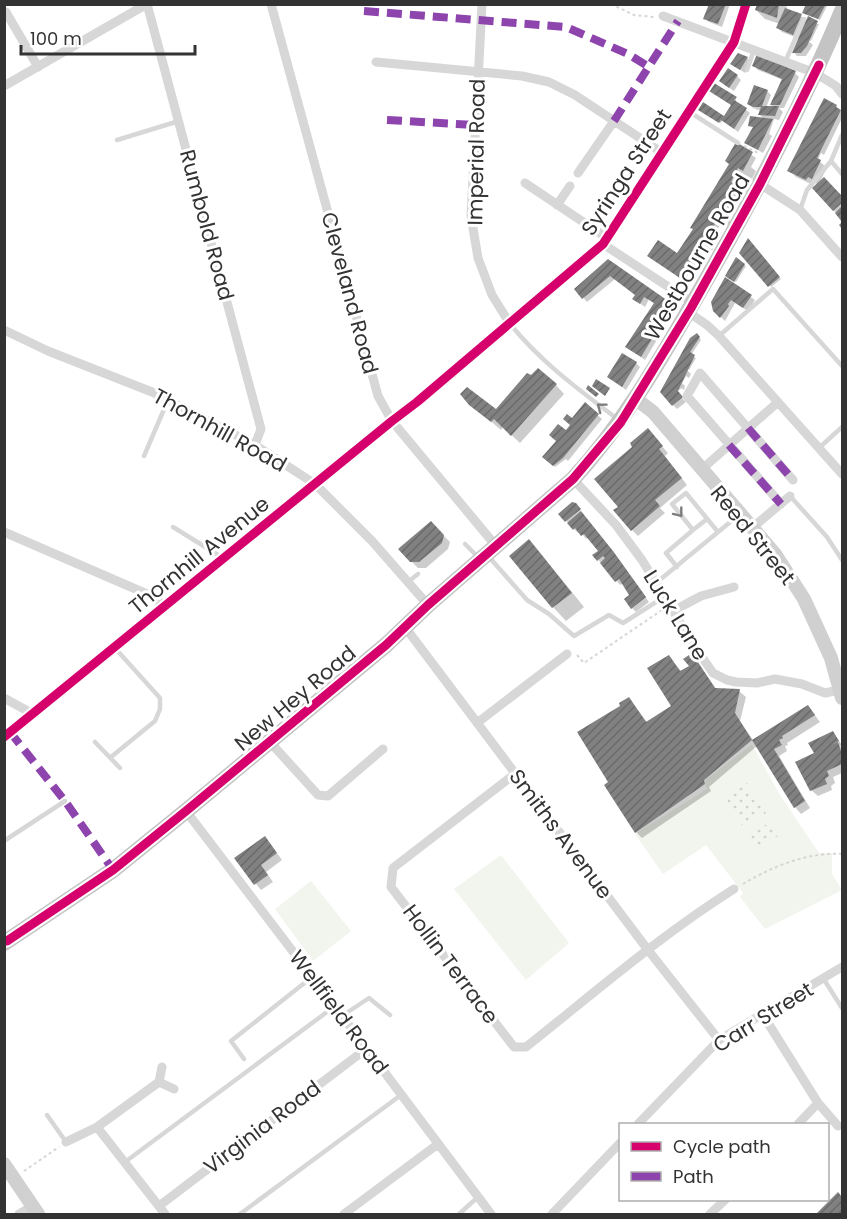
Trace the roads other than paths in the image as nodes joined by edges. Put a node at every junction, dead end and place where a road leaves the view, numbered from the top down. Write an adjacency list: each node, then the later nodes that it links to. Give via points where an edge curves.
1 (147, 4): 13 (street); 20 (street, Rumbold Road)
2 (271, 4): 45 (street, Cleveland Road, via 378,396)
3 (482, 4): 15 (street, Imperial Road)
4 (747, 4): 9 (street, Syringa Street)
5 (843, 11): 16 (highway, Westbourne Road)
6 (4, 12): 13 (street)
7 (663, 16): 9 (street)
8 (804, 19): 12 (lane)
9 (734, 42): 10 (street); 19 (street, Syringa Street)
10 (754, 50): 12 (street); 14 (lane)
11 (376, 62): 15 (street)
12 (785, 62): 16 (street)
13 (38, 67): 17 (street)
14 (747, 70)
15 (478, 73): 21 (street, via 549,82); 37 (street, Imperial Road, via 471,216 478,258 492,295)
16 (815, 73): 18 (street); 30 (highway, Westbourne Road)
17 (4, 86)
18 (843, 94)
19 (688, 111): 24 (lane); 25 (street, Syringa Street)
20 (179, 121): 23 (lane); 49 (street, Rumbold Road, via 261,429)
21 (614, 121): 25 (street); 27 (street)
22 (843, 135): 26 (lane)
23 (117, 140)
24 (738, 143)
25 (661, 152): 34 (street, Syringa Street)
26 (831, 161): 28 (lane); 33 (lane, via 807,190)
27 (578, 173)
28 (843, 174)
29 (525, 183): 32 (street)
30 (760, 184): 33 (street); 36 (highway, Westbourne Road)
31 (570, 186): 32 (street)
32 (557, 205): 34 (street)
33 (800, 210): 35 (street)
34 (605, 241): 36 (street); 37 (street, Syringa Street)
35 (843, 257)
36 (690, 308): 39 (street); 41 (highway, Westbourne Road)
37 (510, 324): 43 (street, Syringa Street); 46 (lane, Imperial Road, one-way to 37, via 557,374)
38 (4, 330): 42 (street, Thornhill Road)
39 (719, 336): 40 (lane, via 773,289); 44 (street)
40 (842, 364)
41 (636, 399): 46 (highway, Westbourne Road); 54 (street, Reed Street, via 653,412)
42 (168, 400): 49 (street, Thornhill Road); 52 (lane)
43 (417, 402): 45 (street, Thornhill Avenue)
44 (778, 402): 48 (street); 51 (street)
45 (392, 421): 58 (street, Thornhill Avenue); 69 (street, Cleveland Road)
46 (621, 422): 53 (highway, Westbourne Road)
47 (843, 427): 51 (lane)
48 (748, 428): 50 (street); 50 (street, via 700,373 687,396); 57 (street)
49 (255, 445): 58 (street, Thornhill Road)
50 (729, 445): 54 (street); 60 (street)
51 (819, 448): 55 (street)
52 (144, 456)
53 (591, 459): 56 (highway, New Hey Road)
54 (701, 470): 61 (street, Reed Street)
55 (843, 474)
56 (573, 479): 69 (highway, New Hey Road); 75 (street, Luck Lane, via 616,525)
57 (793, 480)
58 (315, 484): 70 (street, Thornhill Avenue); 74 (street, Thornhill Road)
59 (790, 496): 60 (street); 71 (lane)
60 (780, 504): 64 (street)
61 (740, 514): 64 (street, Reed Street); 67 (lane)
62 (706, 519): 65 (lane); 65 (lane, one-way to 65, via 686,493 672,504); 67 (lane)
63 (173, 527): 70 (lane)
64 (752, 528): 83 (street, Reed Street, via 775,554)
65 (693, 530): 72 (lane, via 666,553)
66 (4, 532): 78 (street)
67 (718, 532): 72 (lane)
68 (465, 544): 69 (lane)
69 (488, 553): 77 (lane, via 527,600 574,636 609,615 623,623); 79 (highway, New Hey Road)
70 (223, 558): 78 (street, Thornhill Avenue)
71 (843, 560)
72 (677, 567): 75 (lane)
73 (418, 574): 74 (lane)
74 (408, 582): 79 (street, Thornhill Road)
75 (656, 584): 77 (street, Luck Lane)
76 (734, 587): 77 (street)
77 (669, 604): 84 (street, Luck Lane, via 678,627 713,673 727,680 775,680)
78 (165, 605): 81 (street, Thornhill Avenue)
79 (428, 605): 80 (highway, New Hey Road)
80 (405, 627): 87 (street, Smiths Avenue); 90 (highway, New Hey Road)
81 (114, 647): 86 (street, Thornhill Avenue); 92 (lane, via 160,698 160,709 155,721)
82 (567, 654): 87 (street)
83 (837, 656): 84 (street, Reed Street)
84 (841, 694)
85 (4, 698): 86 (street)
86 (33, 714): 88 (street, Thornhill Avenue)
87 (477, 723): 94 (street, Smiths Avenue)
88 (4, 737)
89 (95, 742): 92 (lane)
90 (270, 742): 91 (street, via 318,795 328,796); 96 (highway, New Hey Road)
91 (383, 749)
92 (111, 757): 93 (lane)
93 (120, 768)
94 (516, 773): 100 (street, Smiths Avenue); 100 (street, Hollin Terrace, via 393,868 391,887 514,1047 526,1047)
95 (65, 801): 97 (lane)
96 (186, 811): 99 (highway, New Hey Road, via 112,870); 102 (street, Wellfield Road)
97 (4, 841)
98 (734, 889): 100 (street)
99 (4, 943)
100 (648, 950): 109 (street, Smiths Avenue)
101 (843, 967): 103 (street, Carr Street)
102 (313, 976): 104 (street, Wellfield Road); 111 (lane, via 231,1041)
103 (823, 978): 105 (lane); 107 (street, Carr Street)
104 (335, 1006): 108 (street, Wellfield Road); 125 (lane)
105 (843, 1008)
106 (390, 1015): 108 (lane, via 369,998)
107 (763, 1015): 109 (street, Carr Street); 116 (street)
108 (342, 1016): 110 (street, Wellfield Road)
109 (719, 1040): 118 (street, Carr Street)
110 (366, 1049): 115 (street, Wellfield Road); 129 (street, Virginia Road)
111 (244, 1059)
112 (162, 1067): 113 (street)
113 (159, 1082): 114 (street); 121 (street)
114 (174, 1089)
115 (401, 1095): 123 (street, Wellfield Road); 133 (lane)
116 (818, 1104): 119 (street); 120 (street)
117 (47, 1115): 122 (lane)
118 (640, 1123)
119 (800, 1123)
120 (838, 1126)
121 (97, 1127): 122 (street); 125 (street)
122 (66, 1142)
123 (438, 1144): 127 (street, Wellfield Road); 134 (street)
124 (619, 1145): 137 (street)
125 (124, 1162): 129 (street)
126 (4, 1164): 130 (street)
127 (478, 1197): 135 (lane); 136 (street, Wellfield Road)
128 (723, 1201): 138 (street)
129 (159, 1206): 132 (street)
130 (35, 1210): 131 (street)
131 (19, 1215)
132 (165, 1215)
133 (240, 1215)
134 (344, 1215)
135 (459, 1215)
136 (491, 1215)
137 (552, 1215)
138 (710, 1215)

